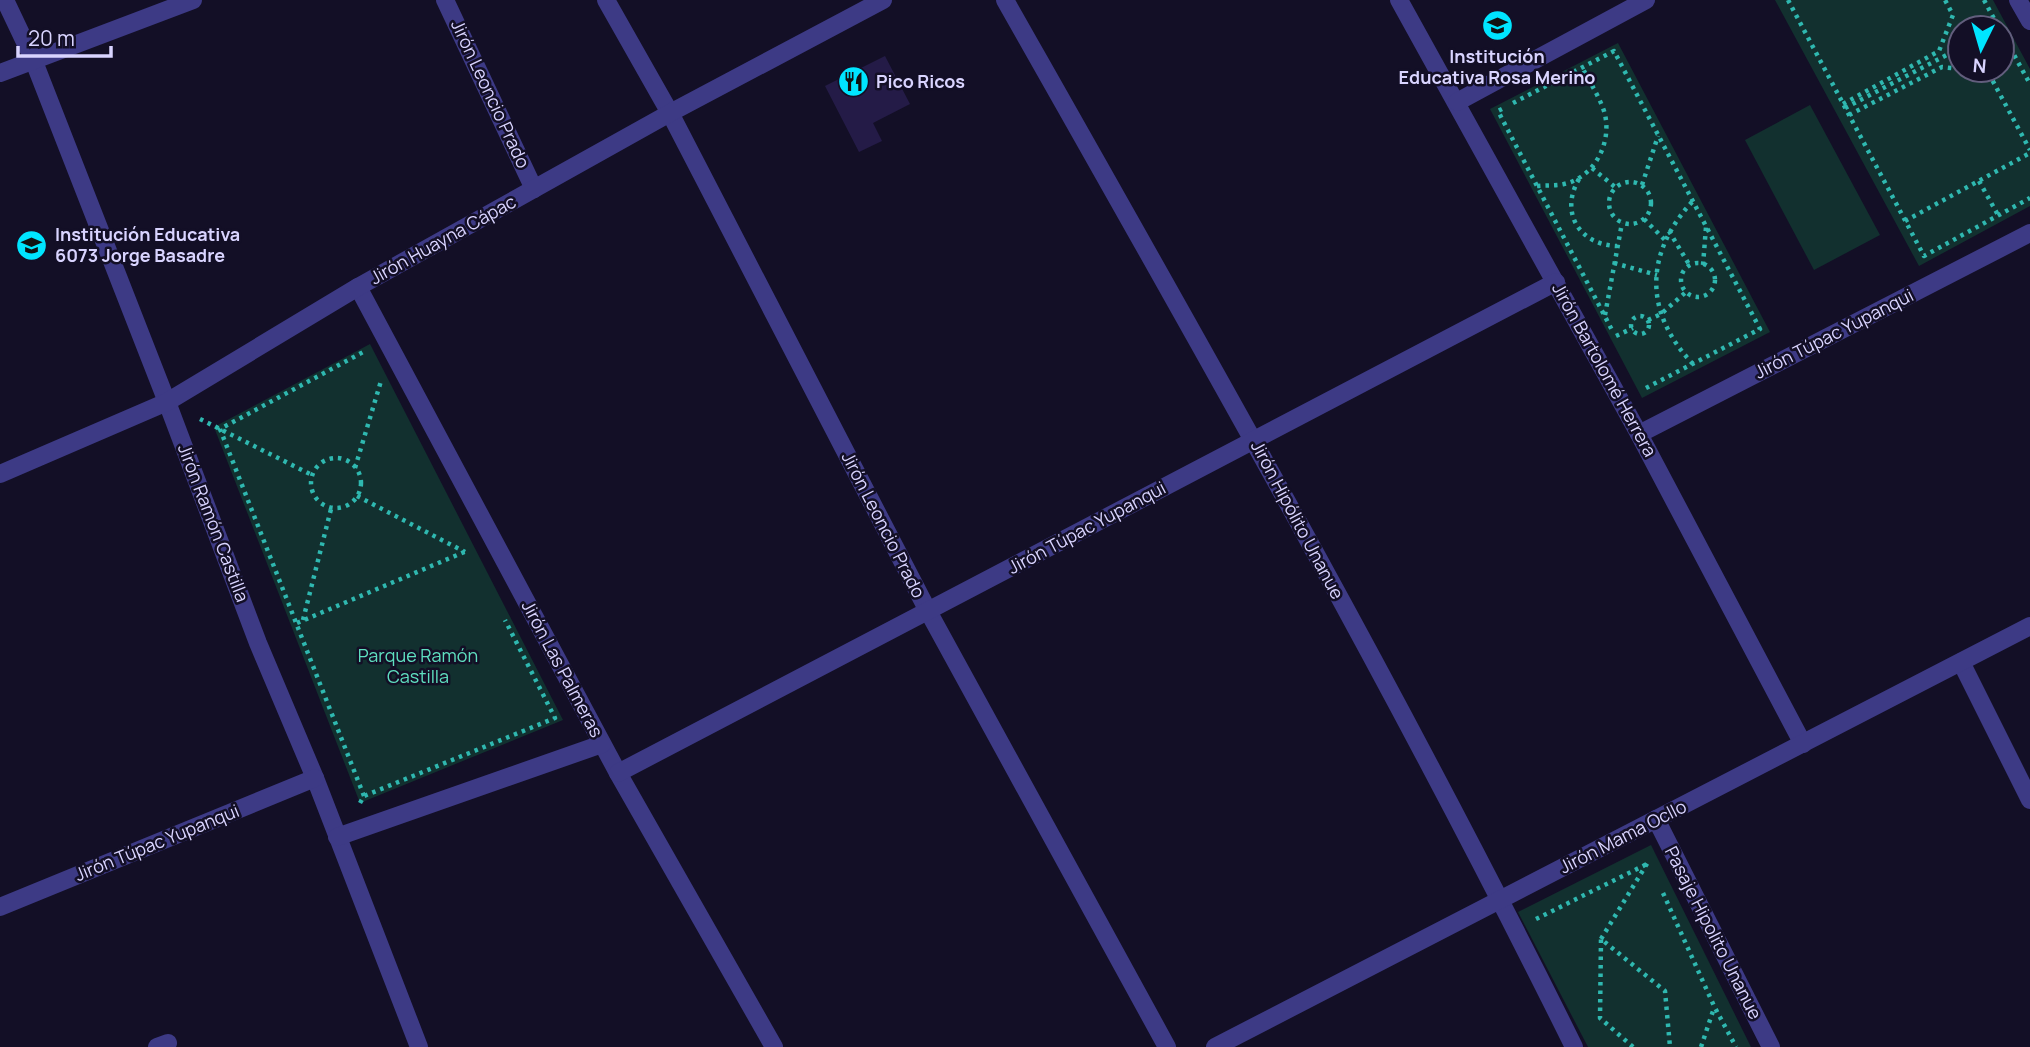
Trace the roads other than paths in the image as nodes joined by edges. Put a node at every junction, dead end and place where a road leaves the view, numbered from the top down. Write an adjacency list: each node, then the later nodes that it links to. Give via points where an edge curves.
1 (5, 0): 11 (street, Jirón Ramón Castilla)
2 (193, 0): 11 (street)
3 (445, 0): 15 (street, Jirón Leoncio Prado)
4 (606, 0): 14 (street, Jirón Leoncio Prado)
5 (883, 0): 14 (street, Jirón Huayna Cápac)
6 (1005, 0): 21 (street, Jirón Hipólito Unanue)
7 (1399, 0): 13 (street, Jirón Bartolomé Herrera)
8 (1646, 0): 13 (street)
9 (2018, 0): 10 (street)
10 (2029, 18)
11 (33, 59): 12 (street); 19 (street, Jirón Ramón Castilla)
12 (0, 73)
13 (1457, 102): 17 (street, Jirón Bartolomé Herrera)
14 (670, 113): 15 (street, Jirón Huayna Cápac); 23 (street, Jirón Leoncio Prado)
15 (534, 189): 18 (street, Jirón Huayna Cápac)
16 (2030, 233): 20 (street, Jirón Túpac Yupanqui)
17 (1556, 282): 20 (street, Jirón Bartolomé Herrera); 21 (street, Jirón Túpac Yupanqui)
18 (358, 287): 19 (street, Jirón Huayna Cápac); 26 (street, Jirón Las Palmeras)
19 (167, 402): 22 (street, Jirón Huayna Cápac); 29 (street, Jirón Ramón Castilla)
20 (1639, 434): 27 (street, Jirón Bartolomé Herrera)
21 (1254, 440): 23 (street, Jirón Túpac Yupanqui); 33 (street, Jirón Hipólito Unanue)
22 (0, 474)
23 (928, 611): 28 (street, Jirón Túpac Yupanqui); 37 (street, Jirón Leoncio Prado)
24 (2030, 626): 25 (street, Jirón Mama Ocllo)
25 (1961, 662): 27 (street, Jirón Mama Ocllo); 30 (street)
26 (602, 744): 28 (street, Jirón Las Palmeras); 32 (street)
27 (1803, 744): 31 (street, Jirón Mama Ocllo)
28 (618, 773): 36 (street, Jirón Las Palmeras)
29 (314, 778): 32 (street, Jirón Ramón Castilla); 34 (street, Jirón Túpac Yupanqui)
30 (2030, 800)
31 (1656, 819): 33 (street, Jirón Mama Ocllo); 40 (street, Pasaje Hipolito Unanue)
32 (337, 837): 35 (street, Jirón Ramón Castilla)
33 (1501, 899): 38 (street, Jirón Mama Ocllo); 39 (street, Jirón Hipólito Unanue)
34 (0, 907)
35 (419, 1047)
36 (774, 1047)
37 (1167, 1047)
38 (1215, 1047)
39 (1574, 1047)
40 (1771, 1047)

